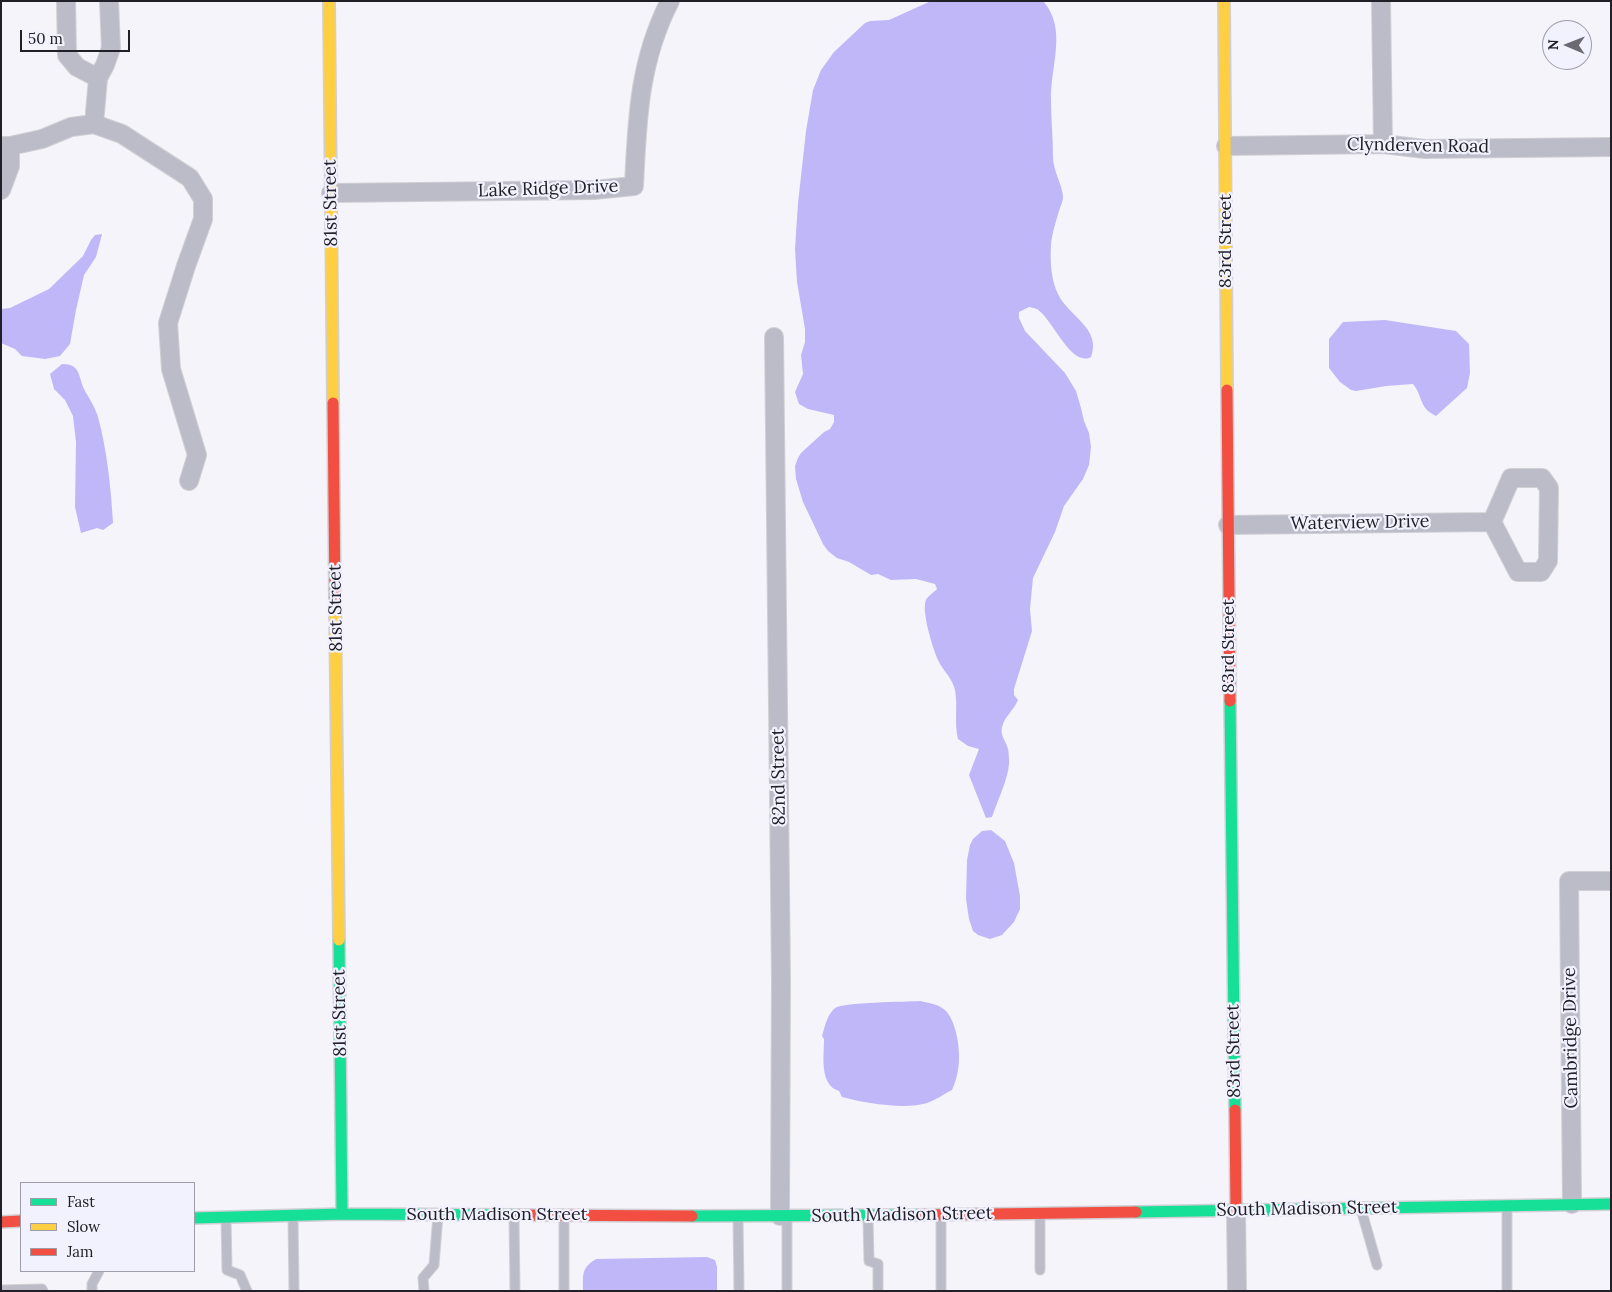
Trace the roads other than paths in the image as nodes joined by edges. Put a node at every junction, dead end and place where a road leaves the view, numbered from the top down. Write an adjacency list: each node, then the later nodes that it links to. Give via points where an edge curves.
1 (66, 1): 7 (street, via 67,55 77,67)
2 (109, 1): 7 (street, via 111,48)
3 (330, 1): 14 (street, 81st Street)
4 (670, 1): 14 (street, Lake Ridge Drive, via 651,47 641,88 634,186 594,190)
5 (1224, 1): 11 (street, 83rd Street)
6 (1381, 1): 9 (street)
7 (98, 78): 8 (street)
8 (94, 124): 10 (street, via 71,127 42,140); 16 (street, via 122,134 190,178 203,199 203,219 168,323 171,369 197,455)
9 (1383, 144): 11 (street, Clynderven Road); 12 (street, Clynderven Road, via 1424,149)
10 (6, 146): 13 (street, via 10,166)
11 (1226, 146): 18 (street, 83rd Street)
12 (1611, 147)
13 (1, 190)
14 (331, 193): 26 (street, 81st Street)
15 (774, 337): 33 (street, 82nd Street)
16 (189, 481)
17 (1492, 522): 17 (street, via 1518,572 1541,572 1548,561 1549,488 1542,478 1512,478); 18 (street, Waterview Drive)
18 (1228, 525): 24 (street, 83rd Street)
19 (1611, 881): 20 (street, Cambridge Drive, via 1569,882)
20 (1572, 1204): 21 (street, South Madison Street); 22 (street, South Madison Street)
21 (1611, 1204)
22 (1507, 1205): 23 (street, South Madison Street); 55 (lane)
23 (1361, 1208): 24 (street, South Madison Street); 39 (lane)
24 (1236, 1210): 25 (street, South Madison Street); 54 (street, 83rd Street)
25 (1040, 1213): 30 (street, South Madison Street); 40 (lane)
26 (342, 1214): 27 (street, South Madison Street); 31 (street, South Madison Street)
27 (438, 1215): 28 (street, South Madison Street); 47 (lane, via 434,1265 423,1278)
28 (514, 1215): 29 (street, South Madison Street); 48 (lane)
29 (564, 1215): 32 (street, South Madison Street); 49 (lane)
30 (941, 1215): 34 (street, South Madison Street); 53 (lane)
31 (293, 1216): 35 (street, South Madison Street); 46 (lane)
32 (738, 1216): 33 (street, South Madison Street); 50 (lane)
33 (783, 1216): 34 (street, South Madison Street); 51 (lane)
34 (868, 1216): 52 (lane, via 868,1261 878,1264)
35 (226, 1217): 36 (street, South Madison Street); 45 (lane, via 227,1270 240,1274)
36 (195, 1218)
37 (20, 1221): 38 (street)
38 (1, 1222)
39 (1377, 1266)
40 (1040, 1270)
41 (99, 1272): 44 (lane, via 92,1284)
42 (1, 1290): 43 (lane)
43 (42, 1291)
44 (92, 1291)
45 (247, 1291)
46 (294, 1291)
47 (424, 1291)
48 (515, 1291)
49 (564, 1291)
50 (738, 1291)
51 (787, 1291)
52 (878, 1291)
53 (941, 1291)
54 (1237, 1291)
55 (1507, 1291)

